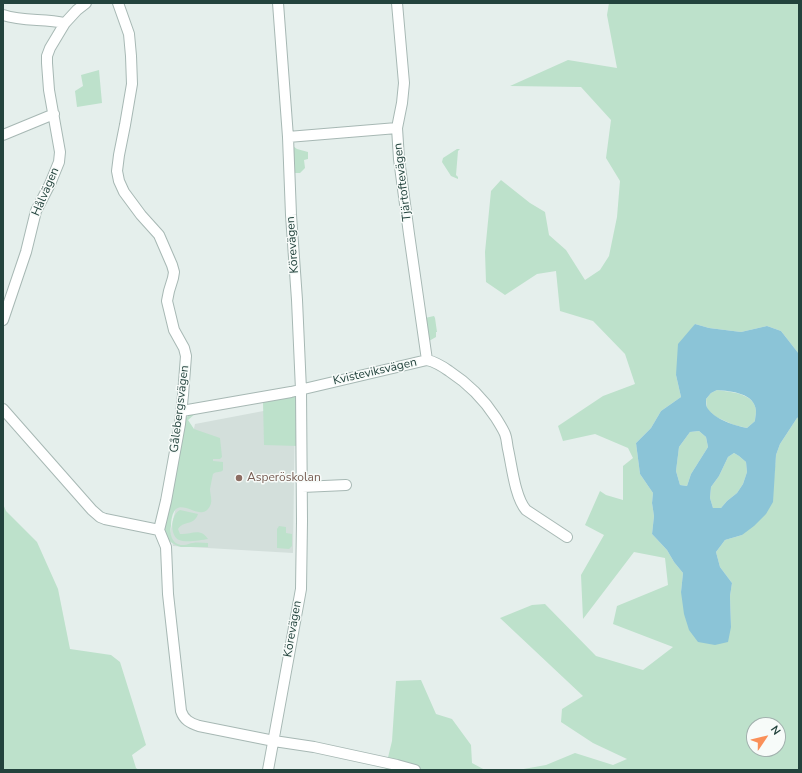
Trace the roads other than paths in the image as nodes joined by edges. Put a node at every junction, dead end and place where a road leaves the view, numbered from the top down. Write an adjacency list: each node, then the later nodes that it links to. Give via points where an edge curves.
1 (86, 3): 6 (street, Hålvägen)
2 (118, 3): 15 (street, Gålebergsvägen, via 129,34 132,84 117,171 124,192 159,235 174,272 167,301 174,330 186,356)
3 (278, 3): 10 (street, Körevägen)
4 (397, 3): 8 (street, Tjärtoftevägen, via 404,83)
5 (3, 15): 6 (street)
6 (65, 23): 7 (street, Hålvägen, via 50,48 46,63)
7 (54, 114): 9 (street); 11 (street, Hålvägen, via 60,152 58,162 36,211 26,252)
8 (397, 128): 10 (street); 12 (street, Tjärtoftevägen)
9 (3, 135)
10 (288, 137): 13 (street, Körevägen)
11 (3, 320)
12 (427, 360): 13 (street, Kvisteviksvägen); 19 (street, Kvisteviksvägen, via 434,361 470,386 489,408 505,435 522,505 532,515)
13 (301, 390): 15 (street, Kvisteviksvägen); 17 (street, Körevägen)
14 (3, 409): 18 (street, via 100,517)
15 (182, 411): 18 (street, Gålebergsvägen)
16 (346, 484): 17 (street)
17 (302, 487): 20 (street, Körevägen, via 301,589)
18 (159, 530): 20 (street, via 166,547 168,594 180,711 191,723 199,726)
19 (567, 537)
20 (274, 740): 21 (street, Körevägen); 22 (street)
21 (268, 770)
22 (415, 770)

